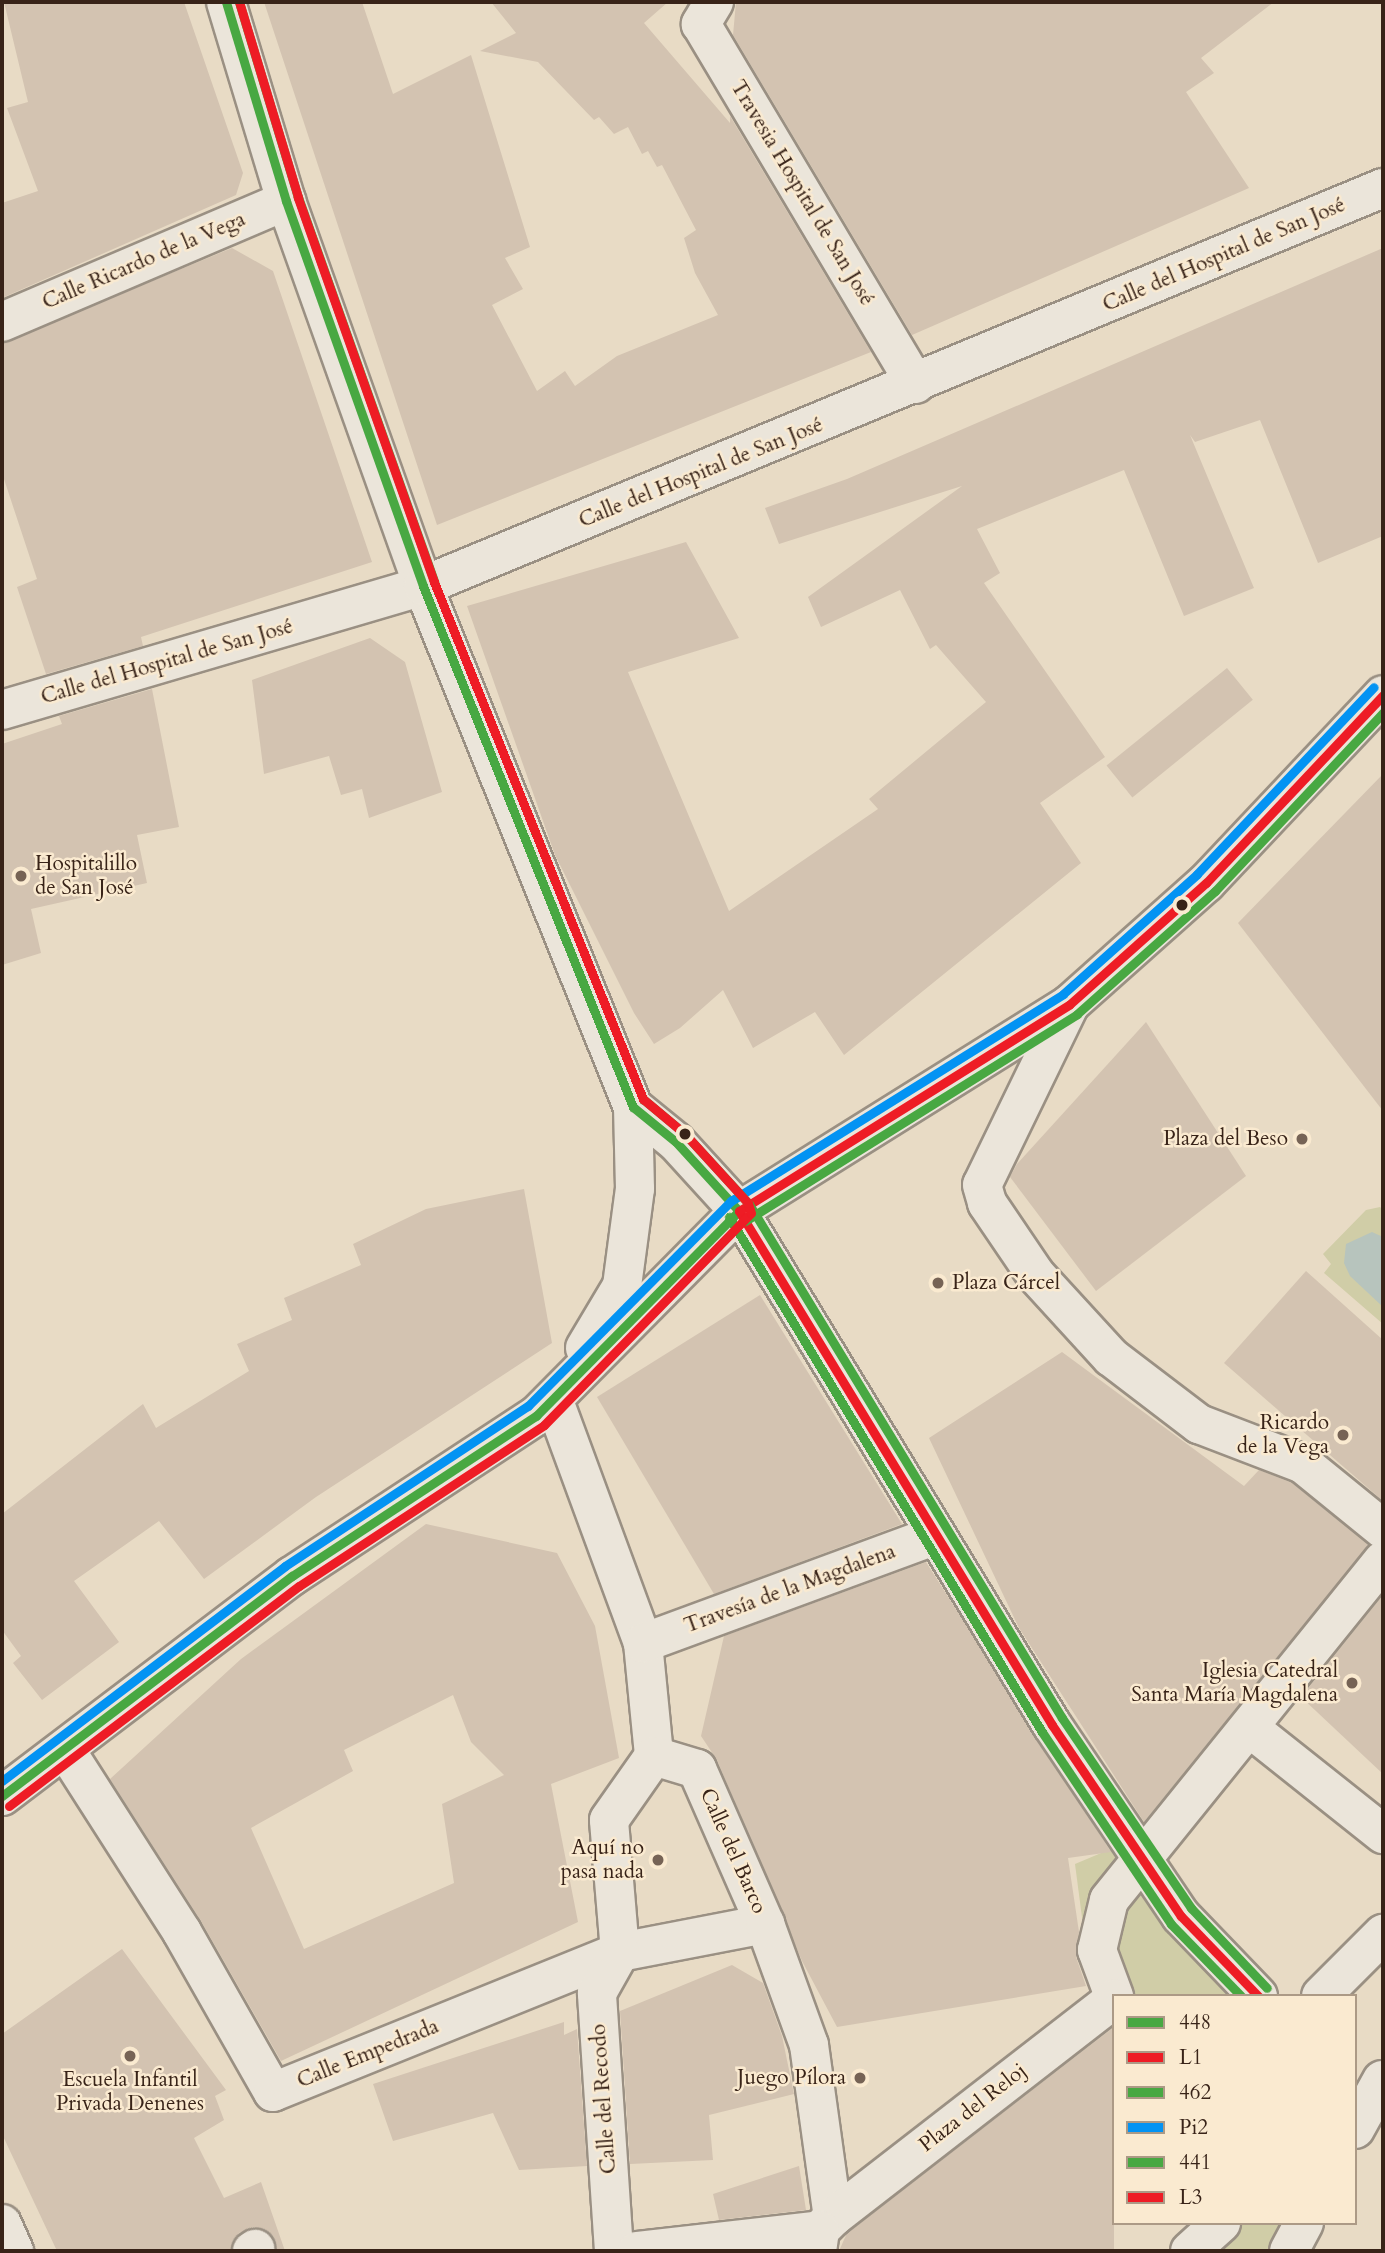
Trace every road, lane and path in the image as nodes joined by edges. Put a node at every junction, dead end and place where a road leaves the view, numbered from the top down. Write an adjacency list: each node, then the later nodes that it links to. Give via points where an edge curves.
1 (226, 2): 4 (street)
2 (714, 2): 6 (street, Travesia Hospital de San José, via 701,23)
3 (1383, 188): 6 (street, Calle del Hospital de San José)
4 (286, 201): 5 (street, Calle Ricardo de la Vega); 7 (street)
5 (2, 322)
6 (916, 384): 7 (street, Calle del Hospital de San José)
7 (424, 586): 8 (street, Calle del Hospital de San José); 11 (street)
8 (2, 710)
9 (1376, 716): 10 (street, via 1206,883)
10 (1070, 1004): 12 (street); 14 (street, via 982,1185 987,1203 1035,1274 1111,1357 1199,1424 1303,1464)
11 (632, 1107): 12 (street, via 676,1142); 13 (street, via 635,1189 622,1286)
12 (739, 1211): 13 (street); 15 (street)
13 (554, 1401): 17 (street); 19 (street, via 292,1576)
14 (1383, 1529)
15 (936, 1535): 17 (street, Travesía de la Magdalena); 23 (street, via 1052,1725)
16 (1383, 1561): 18 (street)
17 (643, 1643): 20 (street)
18 (1251, 1729): 22 (street); 23 (street)
19 (65, 1749): 21 (street); 26 (street, Calle Empedrada, via 182,1932 273,2092)
20 (654, 1756): 24 (street, Calle del Barco, via 697,1769); 26 (street, via 609,1820)
21 (2, 1796)
22 (1383, 1835)
23 (1146, 1866): 27 (street, via 1109,1900 1097,1950); 28 (street, via 1181,1916)
24 (765, 1924): 26 (street, Calle Empedrada); 36 (street, Calle del Barco, via 809,2045)
25 (1383, 1934): 29 (street)
26 (620, 1952): 38 (street, Calle del Recodo, via 597,1993)
27 (1113, 1994)
28 (1256, 1994)
29 (1323, 1994)
30 (1112, 1999): 36 (street, Plaza del Reloj)
31 (1369, 2082): 32 (street)
32 (1357, 2122)
33 (2, 2224): 37 (street)
34 (1219, 2225): 40 (street)
35 (1303, 2225): 41 (street)
36 (823, 2233): 39 (street)
37 (14, 2251)
38 (614, 2251)
39 (637, 2251)
40 (1190, 2251)
41 (1289, 2251)

